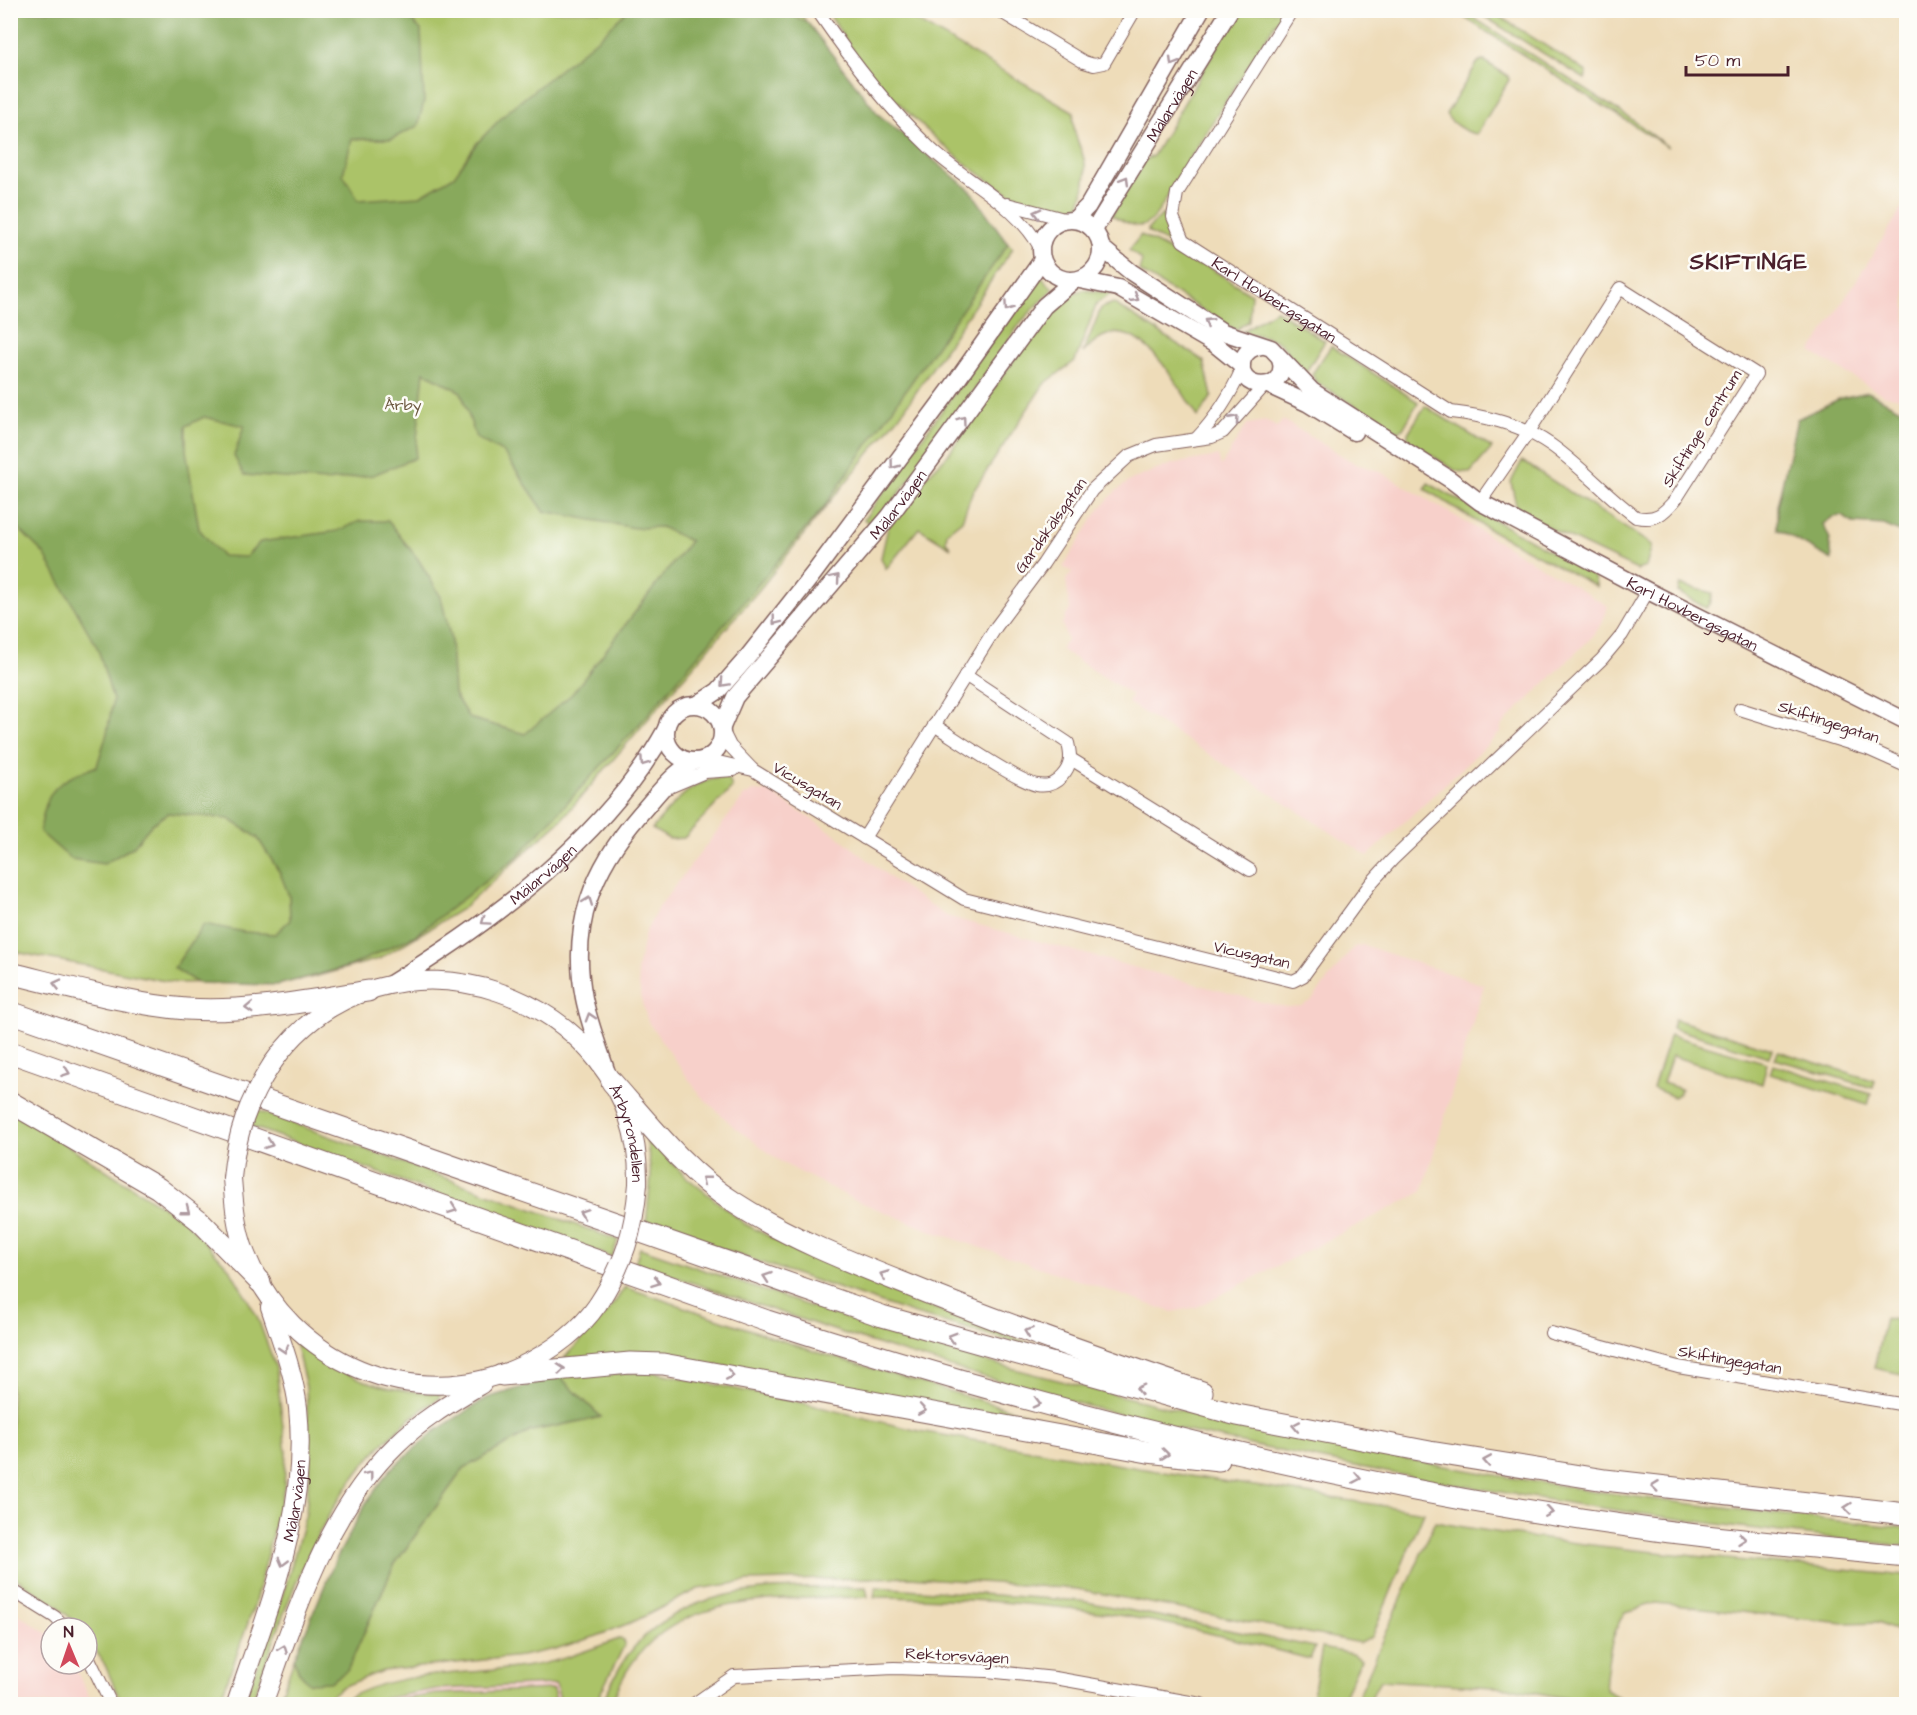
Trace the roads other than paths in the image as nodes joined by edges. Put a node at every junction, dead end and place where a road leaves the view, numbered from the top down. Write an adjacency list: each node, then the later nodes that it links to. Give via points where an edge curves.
1 (817, 10): 7 (street, via 882,99 924,141)
2 (998, 10): 3 (street, via 1094,65 1104,63)
3 (1136, 10)
4 (1201, 10): 8 (main road, Mälarvägen, one-way to 8, via 1088,206)
5 (1230, 10): 9 (main road, Mälarvägen, one-way to 5)
6 (1292, 10): 17 (street, Karl Hovbergsgatan, via 1177,193 1173,217 1176,230 1183,241 1205,256 1451,412 1484,416)
7 (1006, 204): 8 (street, one-way to 7); 11 (street, via 1034,236)
8 (1071, 220): 9 (main road); 11 (main road, via 1051,228 1044,238)
9 (1094, 230): 10 (main road)
10 (1102, 248): 12 (main road, via 1098,266); 13 (main road, one-way to 10, via 1223,332 1131,272)
11 (1042, 254): 12 (main road, via 1052,274); 22 (main road, Mälarvägen, one-way to 22, via 950,390 814,573 728,679)
12 (1076, 280): 15 (main road, one-way to 15, via 1118,288 1216,345); 27 (main road, Mälarvägen, one-way to 12, via 735,697 889,517 1044,306)
13 (1261, 346): 14 (main road, via 1271,348); 15 (main road, via 1245,354)
14 (1280, 358): 16 (main road, via 1279,376); 19 (main road, Karl Hovbergsgatan, via 1312,392)
15 (1242, 368): 16 (main road, via 1245,378 1252,383); 18 (street, via 1213,422)
16 (1267, 385): 18 (street, Gårdskälsgatan, one-way to 16, via 1223,432); 19 (main road, Karl Hovbergsgatan, via 1307,403 1447,490)
17 (1528, 433): 17 (street, Skiftinge centrum, via 1551,445 1636,517 1661,517 1756,374 1620,288); 19 (street)
18 (1196, 438): 21 (street, Gårdskälsgatan, via 1156,445 1129,456 1092,490)
19 (1480, 502): 20 (main road, Karl Hovbergsgatan)
20 (1648, 591): 24 (main road, Karl Hovbergsgatan); 33 (street, Vicusgatan, via 1622,635 1602,659 1392,860 1297,980 1275,978 963,899)
21 (964, 675): 25 (street, Gårdskälsgatan); 28 (street, via 1068,742)
22 (698, 704): 26 (main road, via 675,711); 27 (main road, via 712,710)
23 (1740, 709): 30 (street, Skiftingegatan, via 1868,749)
24 (1906, 721)
25 (934, 724): 28 (street, via 1037,785 1055,783); 33 (street, Gårdskälsgatan)
26 (666, 729): 29 (main road, via 673,752 681,758); 36 (main road, Mälarvägen, one-way to 36, via 621,794 514,900)
27 (723, 729): 29 (main road, via 720,746); 31 (street, Vicusgatan, via 730,746)
28 (1071, 759): 34 (street)
29 (700, 760): 31 (street, Vicusgatan); 32 (main road, via 675,773)
30 (1906, 766)
31 (753, 770): 32 (street, Vicusgatan, via 705,772); 33 (street, Vicusgatan)
32 (660, 791): 39 (main road, one-way to 32, via 584,999 578,954 583,917 600,868 625,831)
33 (864, 838)
34 (1250, 870)
35 (10, 973): 36 (highway, one-way to 35, via 250,1009 187,1009)
36 (378, 988): 39 (main road, Årbyrondellen, via 421,980 495,988 540,1009 581,1041); 41 (main road, Årbyrondellen, bridge, via 337,1005 304,1028 258,1084 243,1117 232,1178 238,1230)
37 (10, 1012): 45 (highway, one-way to 37, via 882,1316)
38 (10, 1052): 46 (highway, one-way to 46, via 767,1321 885,1359 1081,1414)
39 (610, 1077): 43 (main road, Årbyrondellen, bridge, via 630,1123 638,1167 627,1250 598,1304 567,1338 543,1356); 45 (highway, one-way to 39, via 1209,1394 1072,1349 826,1252 779,1229 733,1203 698,1174)
40 (10, 1102): 41 (highway, one-way to 41, via 158,1188 200,1221)
41 (263, 1288): 43 (main road, Årbyrondellen, via 287,1321 324,1353 360,1371 394,1382 430,1386); 54 (main road, Mälarvägen, one-way to 54, via 289,1365 298,1406 299,1485 282,1569)
42 (1551, 1333): 44 (street, Skiftingegatan, via 1678,1367)
43 (497, 1377): 46 (highway, one-way to 46, via 630,1363 663,1364 1148,1452); 55 (main road, one-way to 43, via 308,1584 347,1504 396,1445 419,1425)
44 (1906, 1405)
45 (1238, 1415): 47 (highway, one-way to 45, via 1605,1480)
46 (1300, 1467): 48 (highway, one-way to 48, via 1656,1530)
47 (1906, 1514)
48 (1906, 1556)
49 (10, 1589): 50 (street)
50 (53, 1616)
51 (98, 1676): 53 (street)
52 (714, 1691): 56 (street, Rektorsvägen); 57 (street); 58 (street, Rektorsvägen, via 734,1676 764,1672 939,1669 1055,1678)
53 (111, 1704)
54 (236, 1704)
55 (263, 1704)
56 (694, 1704)
57 (715, 1704)
58 (1201, 1704)

